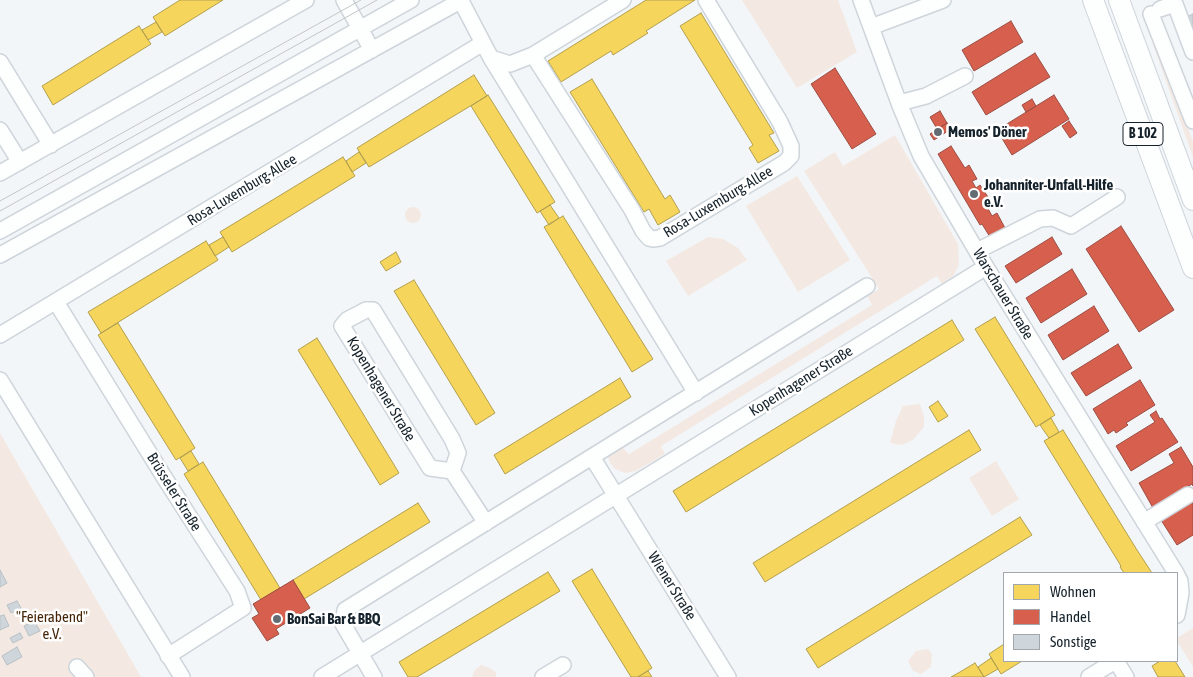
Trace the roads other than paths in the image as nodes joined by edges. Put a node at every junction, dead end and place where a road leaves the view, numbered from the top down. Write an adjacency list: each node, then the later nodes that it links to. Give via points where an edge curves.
1 (306, 0): 26 (street)
2 (344, 0): 15 (street)
3 (411, 0): 15 (street)
4 (462, 0): 16 (street); 17 (street)
5 (623, 0): 19 (street)
6 (706, 0): 19 (street, Rosa-Luxemburg-Allee, via 780,122 791,146 790,156 784,163 660,238 649,238 644,231)
7 (861, 0): 14 (street, Warschauer Straße)
8 (943, 0): 14 (street)
9 (1093, 0): 35 (main road, B 102)
10 (1119, 0): 13 (main road, B 102)
11 (1180, 2): 12 (street); 18 (street)
12 (1155, 8): 13 (street); 24 (street)
13 (1128, 26): 30 (main road, B 102)
14 (872, 27): 23 (street, Warschauer Straße)
15 (360, 28): 17 (street); 31 (street)
16 (483, 43): 20 (street); 37 (street, Rosa-Luxemburg-Allee)
17 (372, 50): 33 (street)
18 (1193, 52)
19 (533, 55): 20 (street, via 510,64)
20 (491, 58): 40 (street)
21 (0, 62): 26 (street)
22 (964, 76): 23 (street, via 926,96)
23 (899, 104): 32 (street, Warschauer Straße, via 921,156)
24 (1193, 121)
25 (0, 130): 27 (street)
26 (51, 145): 27 (street)
27 (20, 162): 28 (street)
28 (0, 173)
29 (1116, 197): 32 (street, via 1071,226 1053,218 1040,219)
30 (1193, 200)
31 (0, 231)
32 (977, 251): 34 (street, Warschauer Straße)
33 (0, 255)
34 (986, 267): 44 (street, Kopenhagener Straße); 45 (street, Warschauer Straße)
35 (1193, 268)
36 (867, 286): 40 (street)
37 (56, 302): 38 (street, Rosa-Luxemburg-Allee); 51 (street, Brüsseler Straße, via 237,591 243,608)
38 (0, 335)
39 (0, 380): 51 (street)
40 (696, 393): 41 (street)
41 (592, 457): 44 (street); 46 (street)
42 (452, 471): 42 (street, Kopenhagener Straße, via 458,453 452,438 373,310 366,310 347,320 342,326 422,458 430,468); 46 (street)
43 (1188, 495): 45 (street)
44 (615, 496): 50 (street, Kopenhagener Straße); 59 (street, Wiener Straße)
45 (1144, 522): 47 (street, Warschauer Straße)
46 (486, 523): 50 (street, via 345,610 342,624)
47 (1175, 572)
48 (1178, 578): 49 (street, Warschauer Straße, via 1182,593)
49 (1178, 611)
50 (360, 654): 56 (street, Kopenhagener Straße); 57 (street)
51 (168, 656): 55 (street)
52 (1114, 662): 60 (street)
53 (1117, 662): 61 (street)
54 (563, 665): 58 (street)
55 (182, 677)
56 (322, 677)
57 (374, 677)
58 (543, 677)
59 (728, 677)
60 (1089, 677)
61 (1126, 677)

